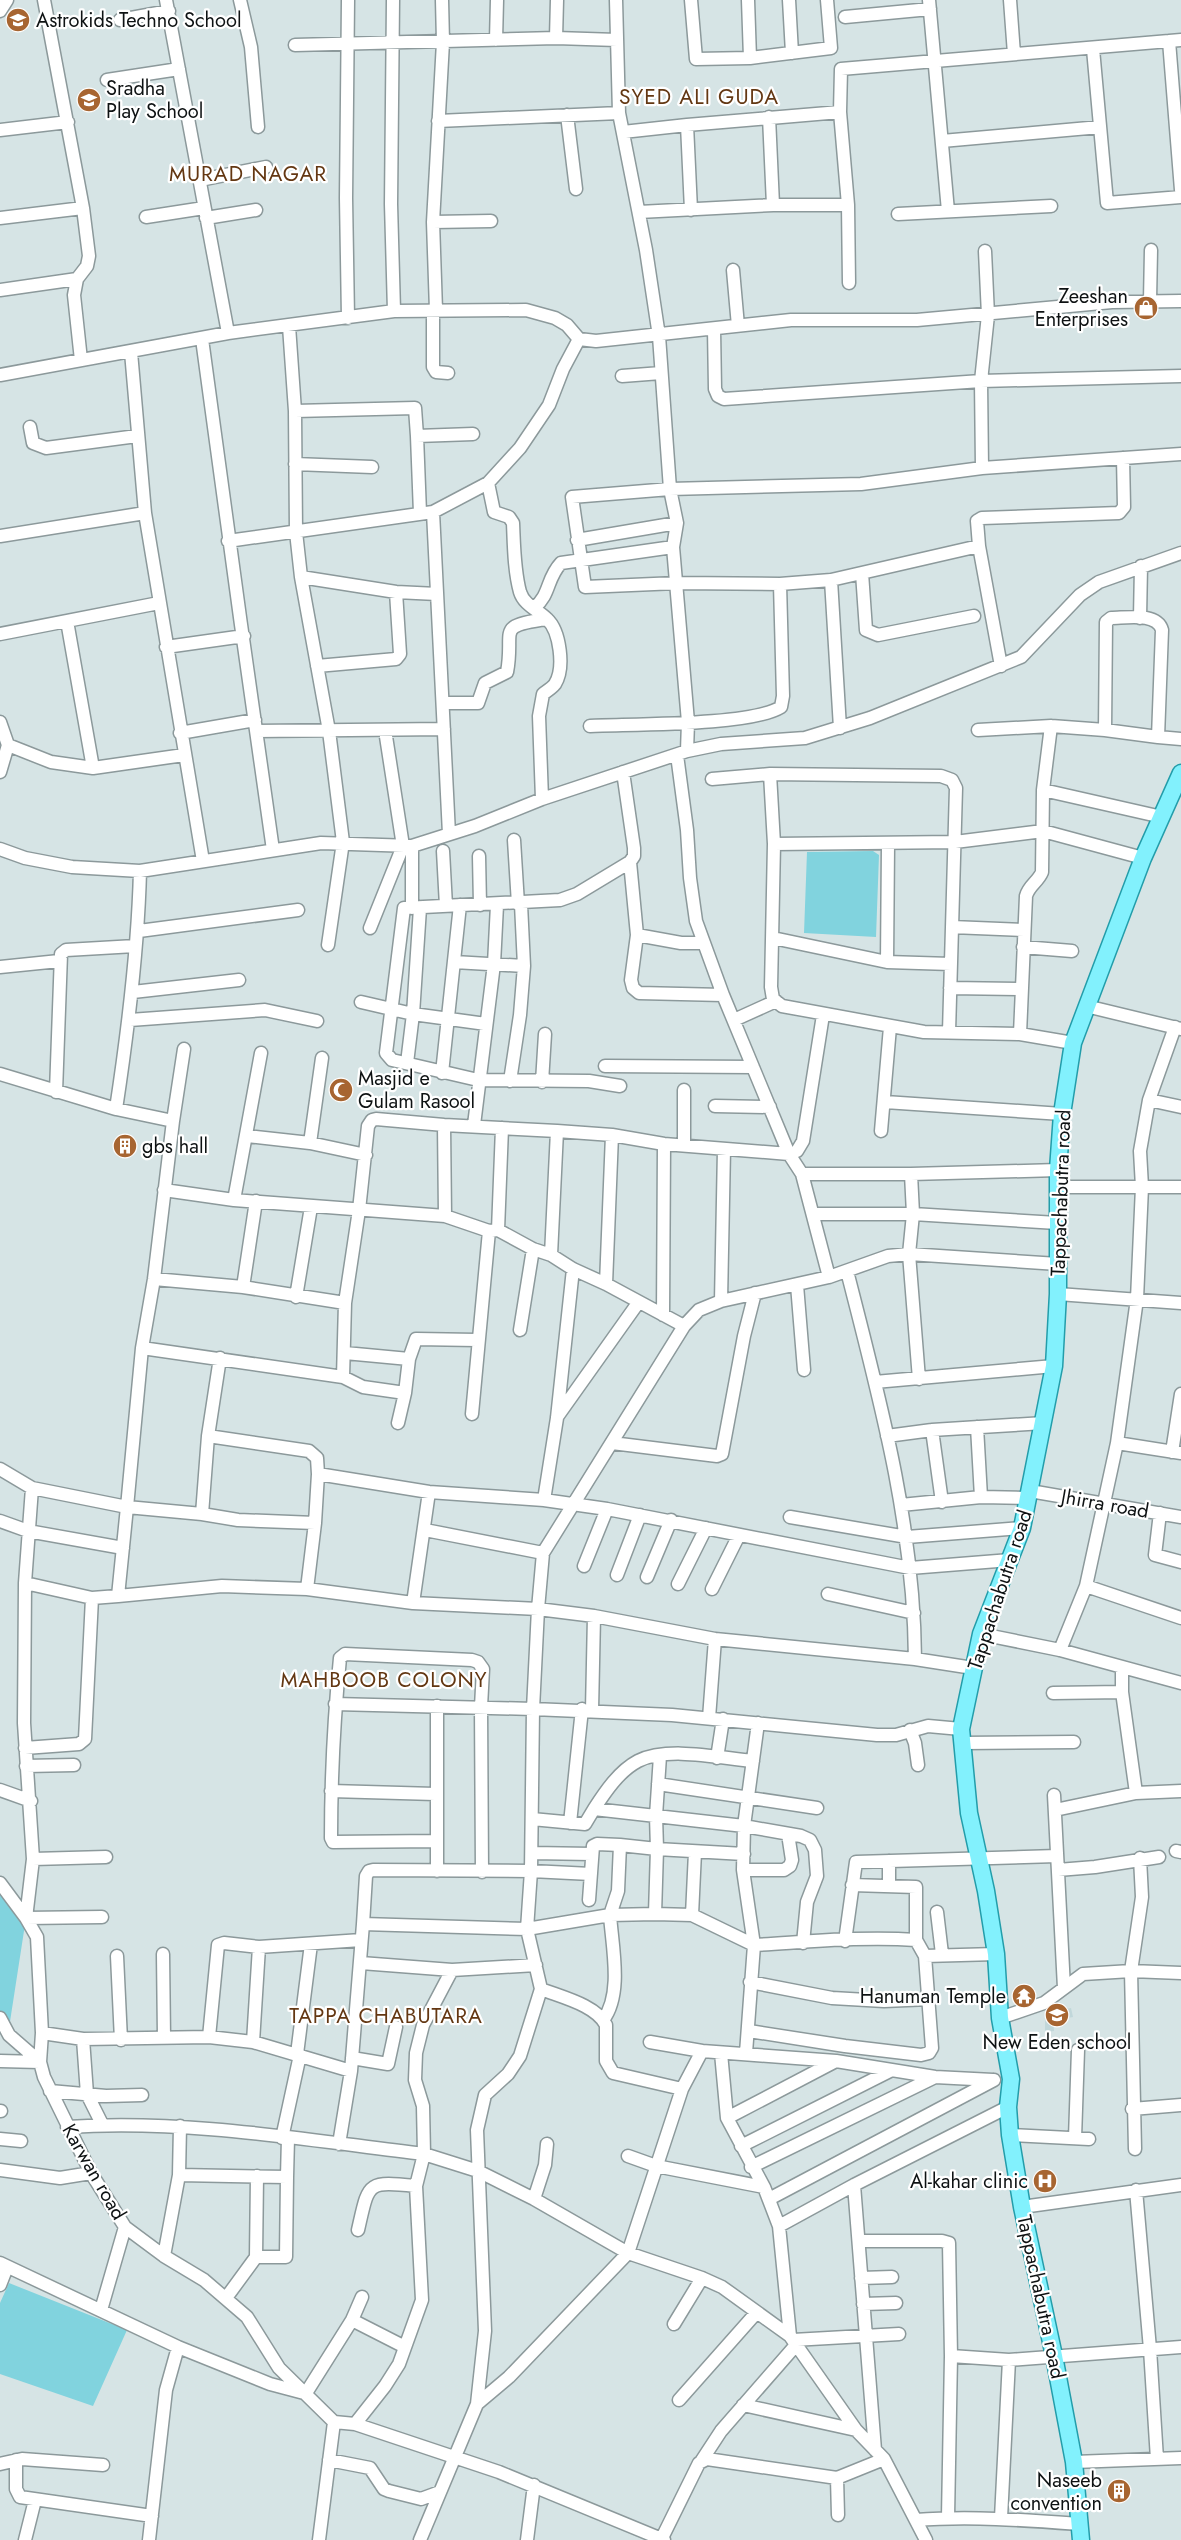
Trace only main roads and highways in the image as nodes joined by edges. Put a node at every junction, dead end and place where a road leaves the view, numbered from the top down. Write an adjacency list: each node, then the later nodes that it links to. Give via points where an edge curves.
1 (1181, 773): 2 (main road, Tappachabutra road, via 1143,858 1073,1044 1062,1114 1058,1170 1058,1294 1054,1366 1022,1528 981,1634 962,1736 969,1813 980,1857 996,1954 1000,2018 1011,2079 1010,2135 1074,2462)
2 (1080, 2532)

